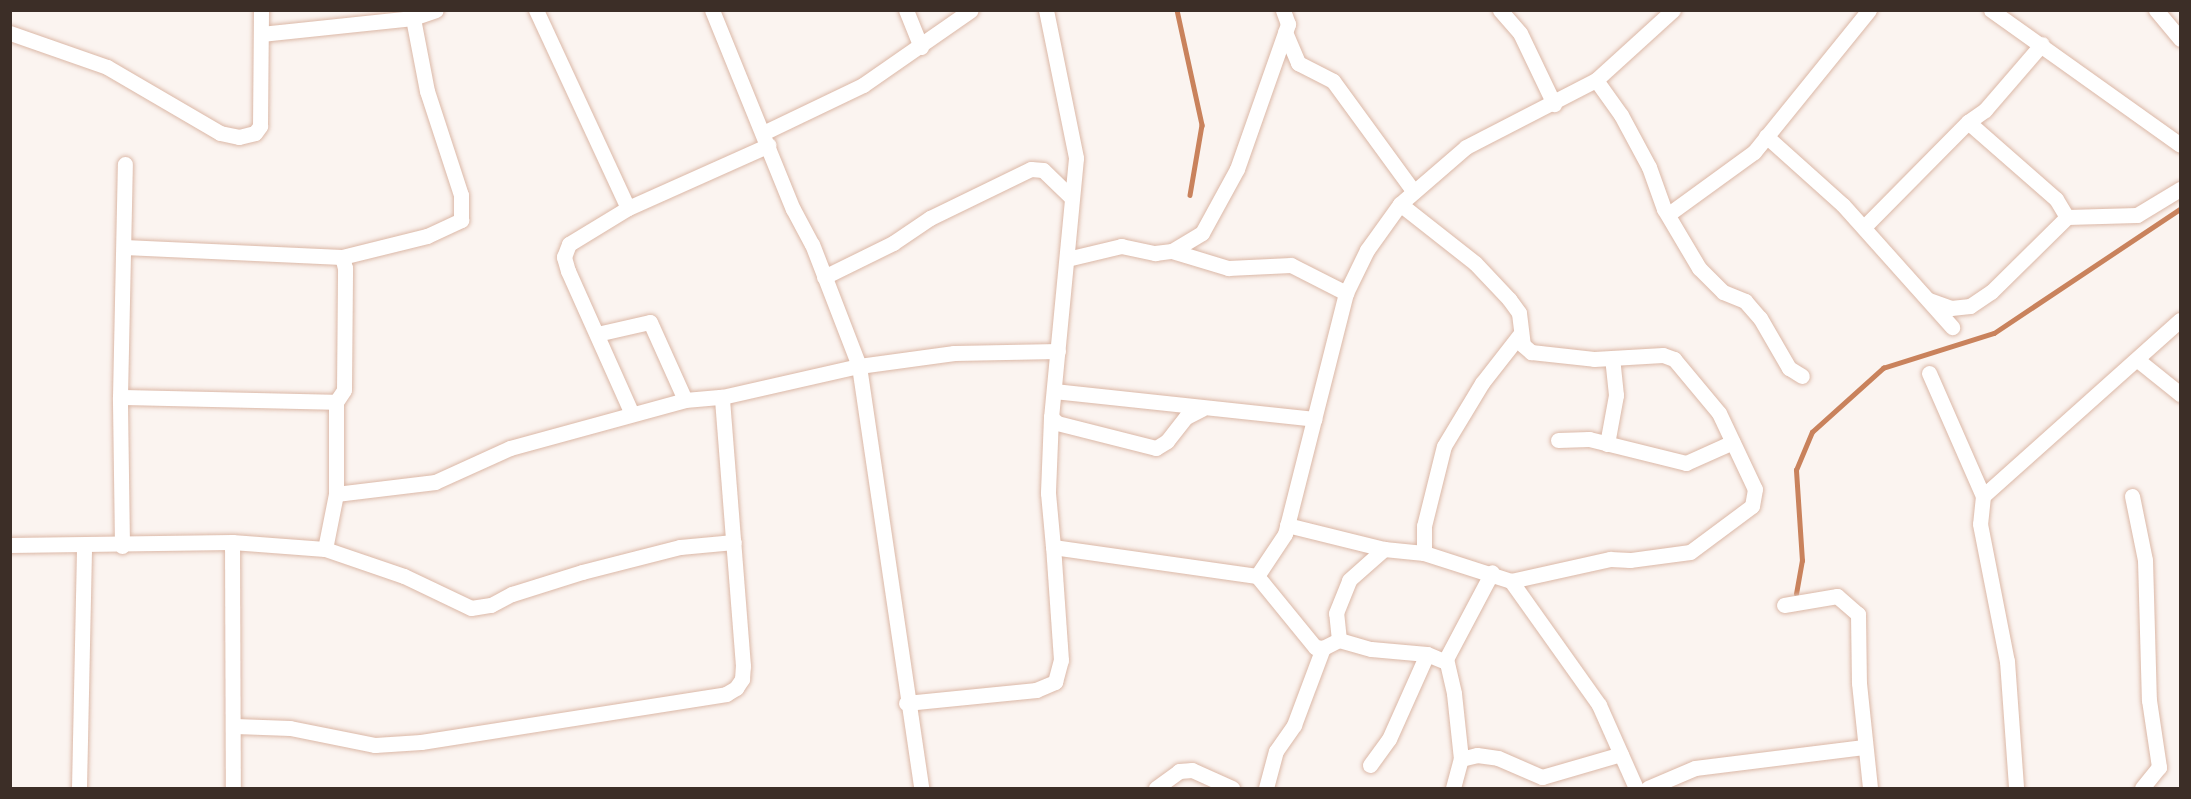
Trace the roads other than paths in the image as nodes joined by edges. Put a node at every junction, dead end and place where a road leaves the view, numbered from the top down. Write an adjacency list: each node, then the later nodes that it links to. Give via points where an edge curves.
1 (261, 10): 17 (street)
2 (436, 10): 14 (street)
3 (536, 10): 32 (street)
4 (712, 10): 25 (street)
5 (906, 10): 20 (street)
6 (971, 10): 20 (street)
7 (1046, 10): 30 (street, via 1076,158)
8 (1283, 10): 15 (street, via 1288,24)
9 (1500, 10): 22 (street, via 1520,33)
10 (1672, 10): 21 (street)
11 (1869, 10): 24 (street)
12 (1991, 10): 19 (street)
13 (2156, 10): 18 (street)
14 (413, 18): 17 (street); 38 (street, via 427,91 461,195 461,220 427,236)
15 (1285, 32): 29 (street, via 1298,63 1333,81); 37 (street, via 1219,209 1202,233)
16 (10, 33): 17 (street, via 106,67 151,89 220,133 239,137 255,133 260,126)
17 (261, 34)
18 (2181, 39)
19 (2042, 45): 23 (street, via 1985,110); 26 (street)
20 (921, 47): 25 (street, via 863,85)
21 (1596, 80): 22 (street); 33 (street, via 1621,115)
22 (1554, 104): 29 (street, via 1466,147)
23 (1968, 122): 34 (street, via 2056,199); 35 (street)
24 (1766, 136): 33 (street, via 1730,172); 35 (street)
25 (766, 139): 32 (street); 40 (street)
26 (2181, 145)
27 (125, 164): 36 (street)
28 (2181, 189): 34 (street, via 2137,215)
29 (1414, 192): 31 (street)
30 (1072, 198): 39 (street); 40 (street, via 1043,170 1031,169 930,218 893,243)
31 (1400, 204): 41 (street, via 1367,250); 45 (street, via 1482,270 1519,313)
32 (627, 207): 46 (street, via 576,236 564,257)
33 (1670, 213): 52 (street, via 1699,268 1724,292 1745,301 1760,318 1789,368)
34 (2067, 217): 42 (street, via 1990,292 1970,306 1951,308)
35 (1864, 227): 42 (street)
36 (124, 247): 38 (street); 55 (street)
37 (1172, 251): 39 (street, via 1155,253 1121,246); 41 (street, via 1228,268 1291,265)
38 (342, 257): 58 (street, via 344,390)
39 (1067, 259): 47 (street)
40 (824, 277): 50 (street)
41 (1346, 292): 62 (street)
42 (1929, 300): 44 (street)
43 (2181, 320): 49 (street)
44 (1952, 327)
45 (1521, 333): 48 (street, via 1523,345 1545,356); 78 (street, via 1482,383 1444,446 1424,526)
46 (597, 334): 57 (street, via 651,322); 60 (street)
47 (1058, 351): 50 (street, via 954,353); 53 (street)
48 (1612, 358): 64 (street, via 1663,355 1674,359 1719,413); 65 (street, via 1616,395)
49 (2139, 361): 54 (street); 67 (street)
50 (859, 366): 56 (street); 87 (street)
51 (1929, 373): 67 (street)
52 (1802, 376)
53 (1054, 391): 59 (street); 61 (street)
54 (2181, 394)
55 (120, 397): 58 (street); 74 (street)
56 (722, 397): 57 (street); 71 (street)
57 (685, 399): 60 (street)
58 (336, 402): 66 (street)
59 (1202, 409): 61 (street, via 1186,417 1167,441 1156,448 1057,423); 62 (street)
60 (632, 414): 66 (street, via 510,448 435,482)
61 (1051, 417): 75 (street, via 1048,493)
62 (1315, 419): 69 (street)
63 (1558, 440): 65 (street, via 1588,439)
64 (1733, 442): 65 (street, via 1686,463); 81 (street, via 1756,497 1752,506 1690,552 1630,561 1610,559)
65 (1607, 444)
66 (336, 494): 76 (street)
67 (1983, 496): 104 (street, via 1980,524 2007,661)
68 (2132, 496): 105 (street, via 2145,560 2149,700 2159,767)
69 (1287, 525): 77 (street); 80 (street)
70 (232, 542): 74 (street); 76 (street); 88 (street)
71 (734, 542): 76 (street, via 669,550 471,608 404,576); 88 (street, via 742,672 736,688 726,694 421,742 375,745 290,728)
72 (10, 545): 73 (street)
73 (84, 546): 74 (street); 94 (street)
74 (122, 546)
75 (1053, 547): 80 (street); 87 (street, via 1061,660 1055,682 1035,690)
76 (326, 549)
77 (1384, 549): 78 (street); 83 (street, via 1349,580 1336,613)
78 (1424, 553): 79 (street)
79 (1492, 572): 81 (street); 86 (street)
80 (1257, 576): 84 (street, via 1294,618 1309,643)
81 (1511, 581): 90 (street, via 1599,705)
82 (1784, 605): 89 (street, via 1837,596 1858,614)
83 (1339, 640): 84 (street); 85 (street, via 1371,649)
84 (1323, 648): 99 (street, via 1294,725 1276,751)
85 (1427, 654): 86 (street); 92 (street, via 1389,740)
86 (1446, 662): 91 (street, via 1454,693)
87 (906, 703): 96 (street)
88 (235, 726): 95 (street)
89 (1864, 747): 102 (street, via 1695,768); 103 (street)
90 (1621, 754): 93 (street); 101 (street)
91 (1461, 759): 93 (street, via 1477,755 1498,758); 100 (street)
92 (1370, 765)
93 (1543, 783)
94 (79, 789)
95 (233, 789)
96 (921, 789)
97 (1156, 789): 98 (street, via 1179,771 1192,771)
98 (1232, 789)
99 (1266, 789)
100 (1452, 789)
101 (1636, 789)
102 (1648, 789)
103 (1870, 789)
104 (2016, 789)
105 (2142, 789)

